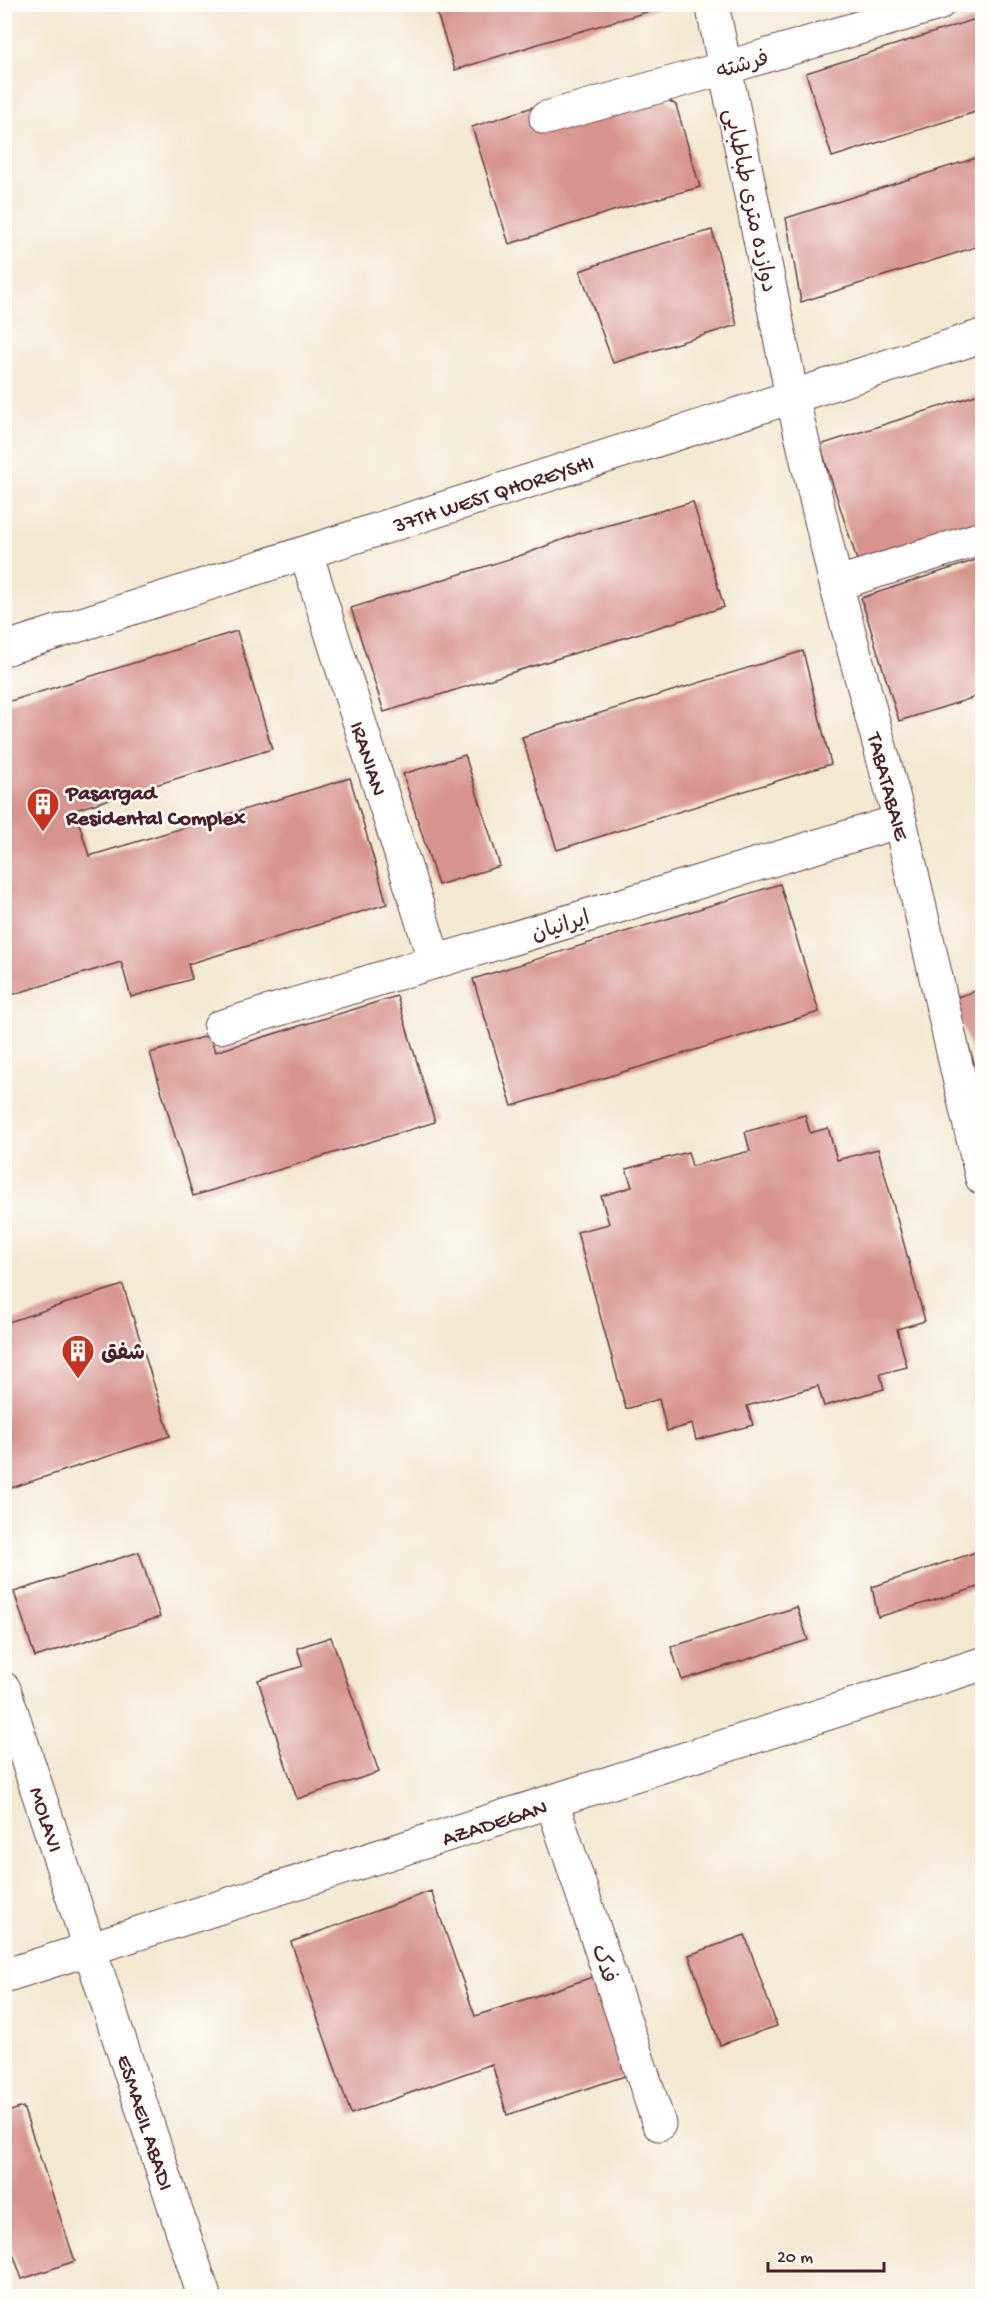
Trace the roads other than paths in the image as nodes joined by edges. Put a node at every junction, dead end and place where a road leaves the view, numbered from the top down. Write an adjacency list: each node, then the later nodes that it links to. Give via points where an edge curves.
1 (712, 4): 3 (street, دوازده متری طباطبایی)
2 (938, 4): 3 (street, فرشته)
3 (725, 68): 4 (street, فرشته); 6 (street, دوازده متری طباطبایی)
4 (546, 118)
5 (982, 336): 6 (street, 37TH WEST QHOREYSHI)
6 (792, 396): 8 (street, 37TH WEST QHOREYSHI); 9 (street, TABATABAIE)
7 (982, 538): 9 (street)
8 (306, 553): 10 (street, 37TH WEST QHOREYSHI); 12 (street, IRANIAN)
9 (836, 584): 11 (street, TABATABAIE)
10 (4, 649)
11 (900, 821): 12 (street, ایرانیان); 14 (street, TABATABAIE)
12 (435, 962): 13 (street, ایرانیان)
13 (220, 1027)
14 (982, 1178)
15 (982, 1664): 17 (street, AZADEGAN)
16 (4, 1689): 18 (street, MOLAVI)
17 (552, 1802): 18 (street, AZADEGAN); 20 (street, فدک)
18 (91, 1948): 19 (street, AZADEGAN); 21 (street, ESMAEIL ABADI)
19 (4, 1976)
20 (659, 2124)
21 (204, 2296)

